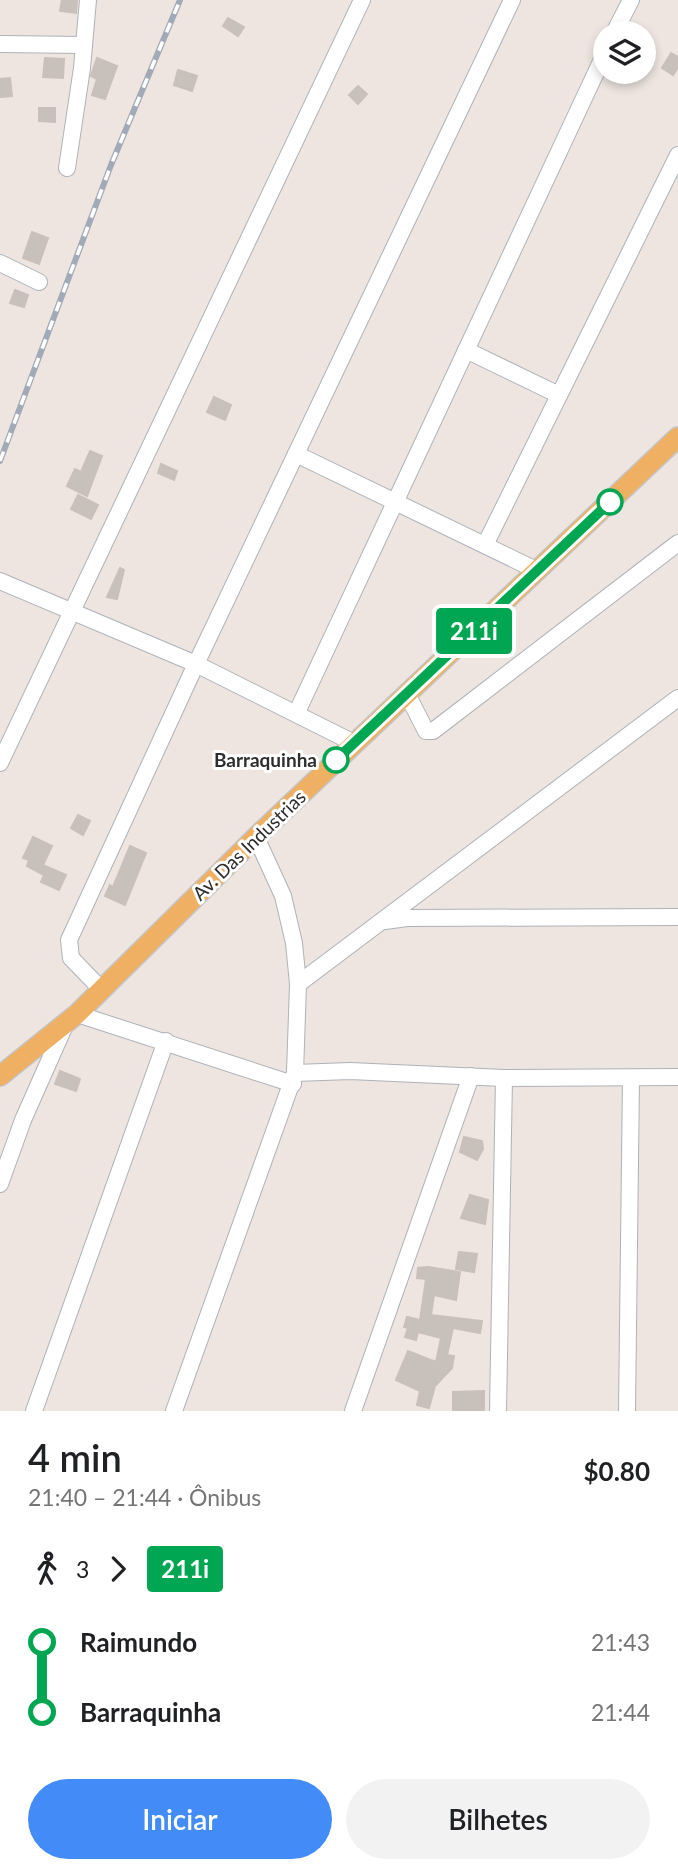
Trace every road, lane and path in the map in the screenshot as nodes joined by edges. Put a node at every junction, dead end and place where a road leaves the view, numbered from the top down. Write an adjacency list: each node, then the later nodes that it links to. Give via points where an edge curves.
1 (88, 0): 7 (street)
2 (362, 0): 22 (street)
3 (512, 0): 16 (street)
4 (631, 0): 5 (street)
5 (620, 21)
6 (0, 44): 7 (street)
7 (84, 44): 10 (street)
8 (593, 79): 13 (street)
9 (678, 155): 14 (street)
10 (67, 168)
11 (0, 263): 12 (street)
12 (39, 282)
13 (466, 350): 14 (street); 17 (street)
14 (559, 395): 19 (street)
15 (675, 445): 20 (main road, Av. Das Industrias)
16 (296, 454): 17 (street); 23 (street)
17 (395, 503): 19 (street); 26 (street)
18 (678, 543): 24 (street, via 433,731 426,731)
19 (485, 545): 20 (street)
20 (538, 571): 24 (main road, Av. Das Industrias)
21 (0, 581): 22 (street)
22 (71, 611): 23 (street); 28 (street)
23 (196, 664): 26 (street); 33 (street, via 69,940 71,958)
24 (407, 694): 27 (main road, Av. Das Industrias)
25 (678, 698): 31 (street)
26 (297, 712): 27 (street)
27 (354, 743): 29 (main road, Av. Das Industrias)
28 (0, 762)
29 (256, 837): 32 (street, via 283,896); 33 (main road, Av. Das Industrias)
30 (678, 917): 31 (street)
31 (385, 921): 32 (street)
32 (298, 984): 39 (street)
33 (101, 989): 34 (main road, Av. Das Industrias)
34 (72, 1019): 35 (street); 36 (main road, Av. Das Industrias); 42 (street, via 23,1119)
35 (166, 1041): 39 (street); 43 (street)
36 (0, 1076)
37 (471, 1076): 39 (street, via 350,1071); 40 (street); 45 (street)
38 (678, 1077): 41 (street)
39 (294, 1078): 44 (street)
40 (504, 1078): 41 (street); 46 (street)
41 (631, 1078): 47 (street)
42 (0, 1184)
43 (34, 1411)
44 (174, 1411)
45 (353, 1411)
46 (498, 1411)
47 (626, 1411)

